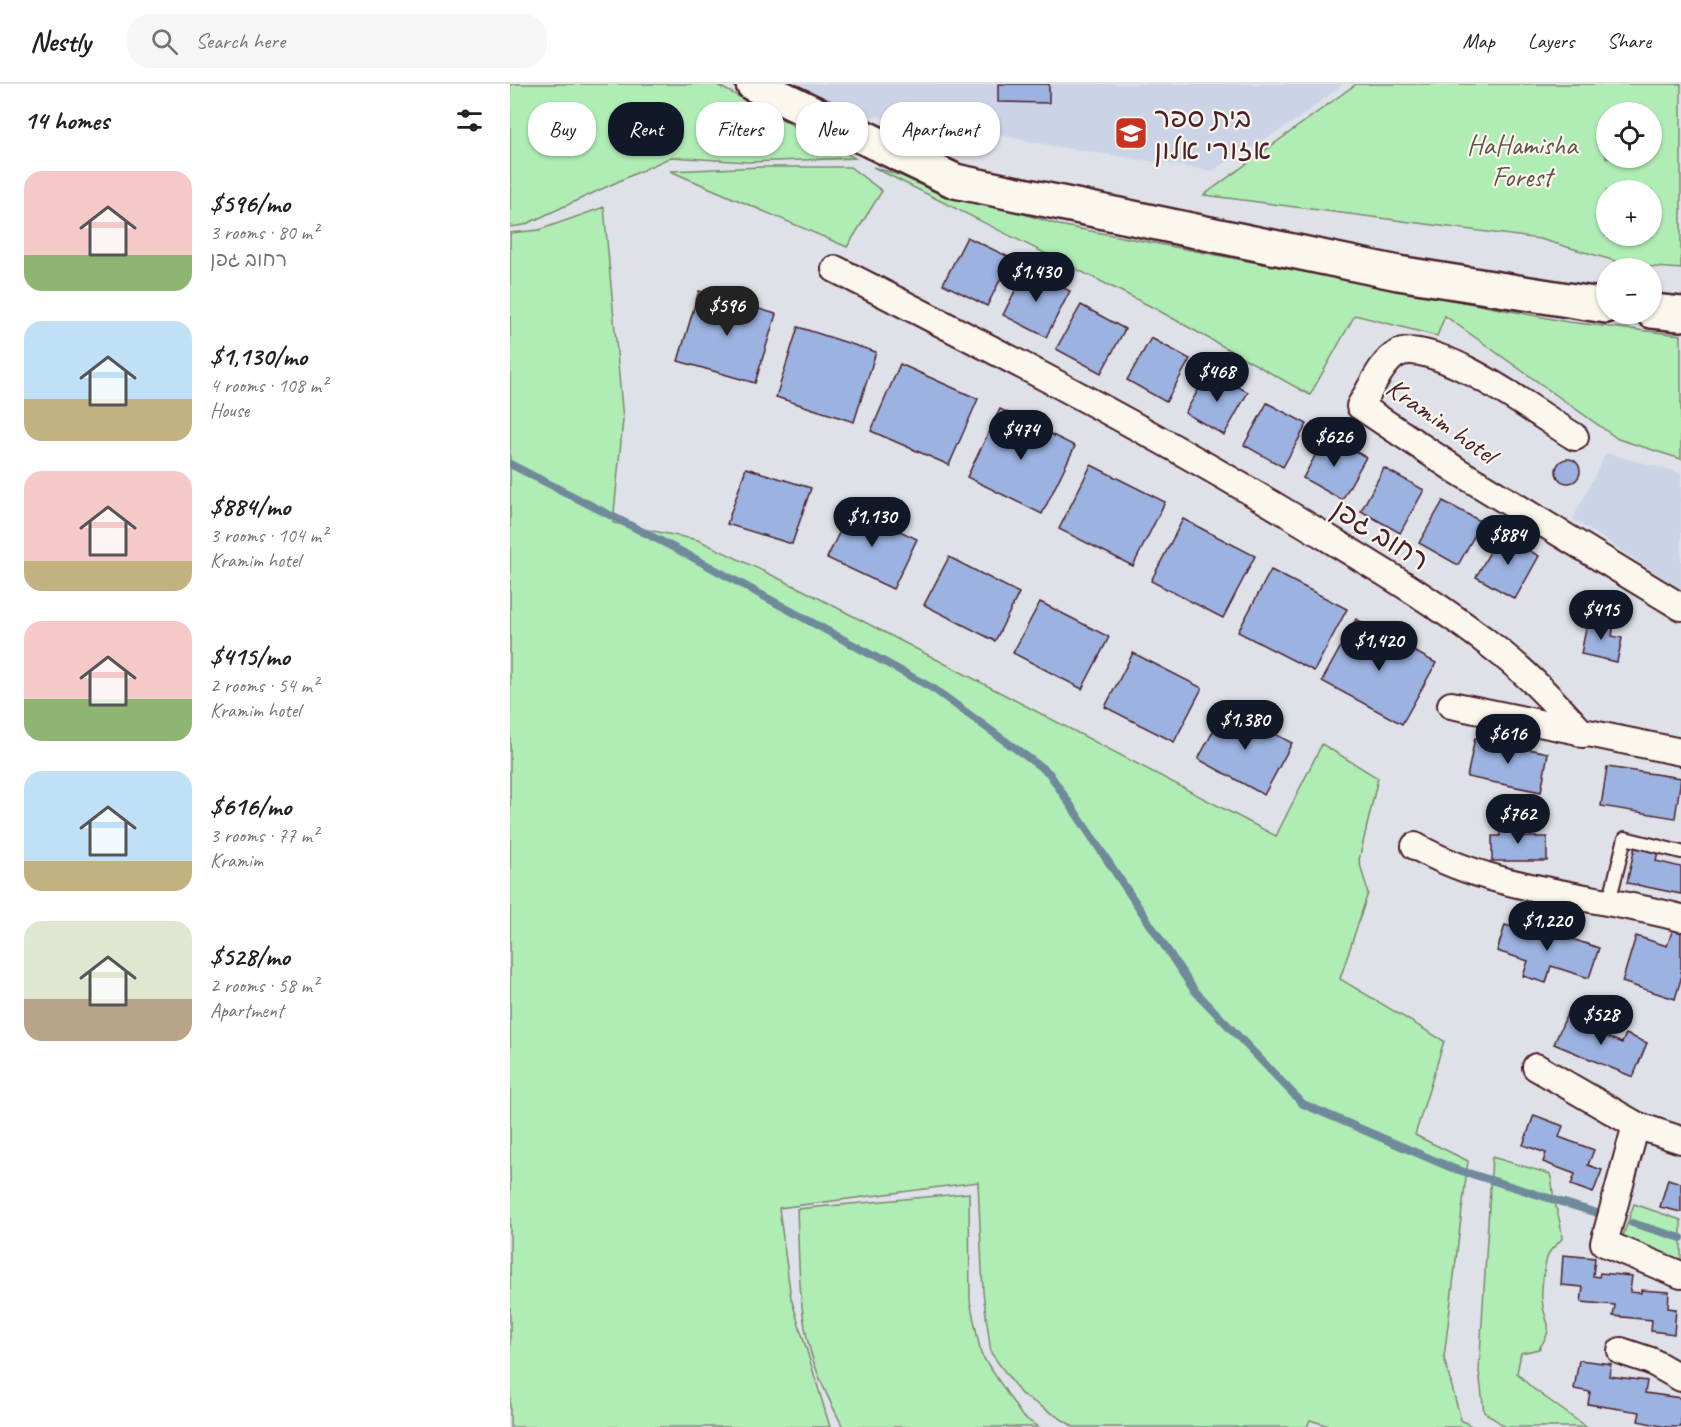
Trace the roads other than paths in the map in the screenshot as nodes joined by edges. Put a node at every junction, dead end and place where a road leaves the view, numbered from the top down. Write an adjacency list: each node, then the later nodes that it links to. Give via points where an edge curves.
1 (753, 84): 3 (main road, via 955,181 1398,273)
2 (835, 269): 9 (street, רחוב גפן, via 1074,391 1390,575 1504,655)
3 (1596, 304)
4 (1662, 312): 5 (main road)
5 (1681, 314)
6 (1575, 437): 7 (street, Kramim hotel, via 1458,364 1418,350 1392,357 1360,406 1456,470)
7 (1681, 607)
8 (1451, 705): 9 (street)
9 (1583, 734): 10 (street)
10 (1681, 752)
11 (1415, 846): 13 (street, via 1443,862 1484,876)
12 (1681, 852): 13 (lane, via 1625,838)
13 (1609, 902): 14 (street)
14 (1681, 918)
15 (1536, 1067): 16 (street)
16 (1636, 1125): 17 (street); 18 (street, via 1604,1243)
17 (1681, 1140)
18 (1681, 1275)
19 (1621, 1351): 20 (street, via 1651,1361)
20 (1681, 1378)

